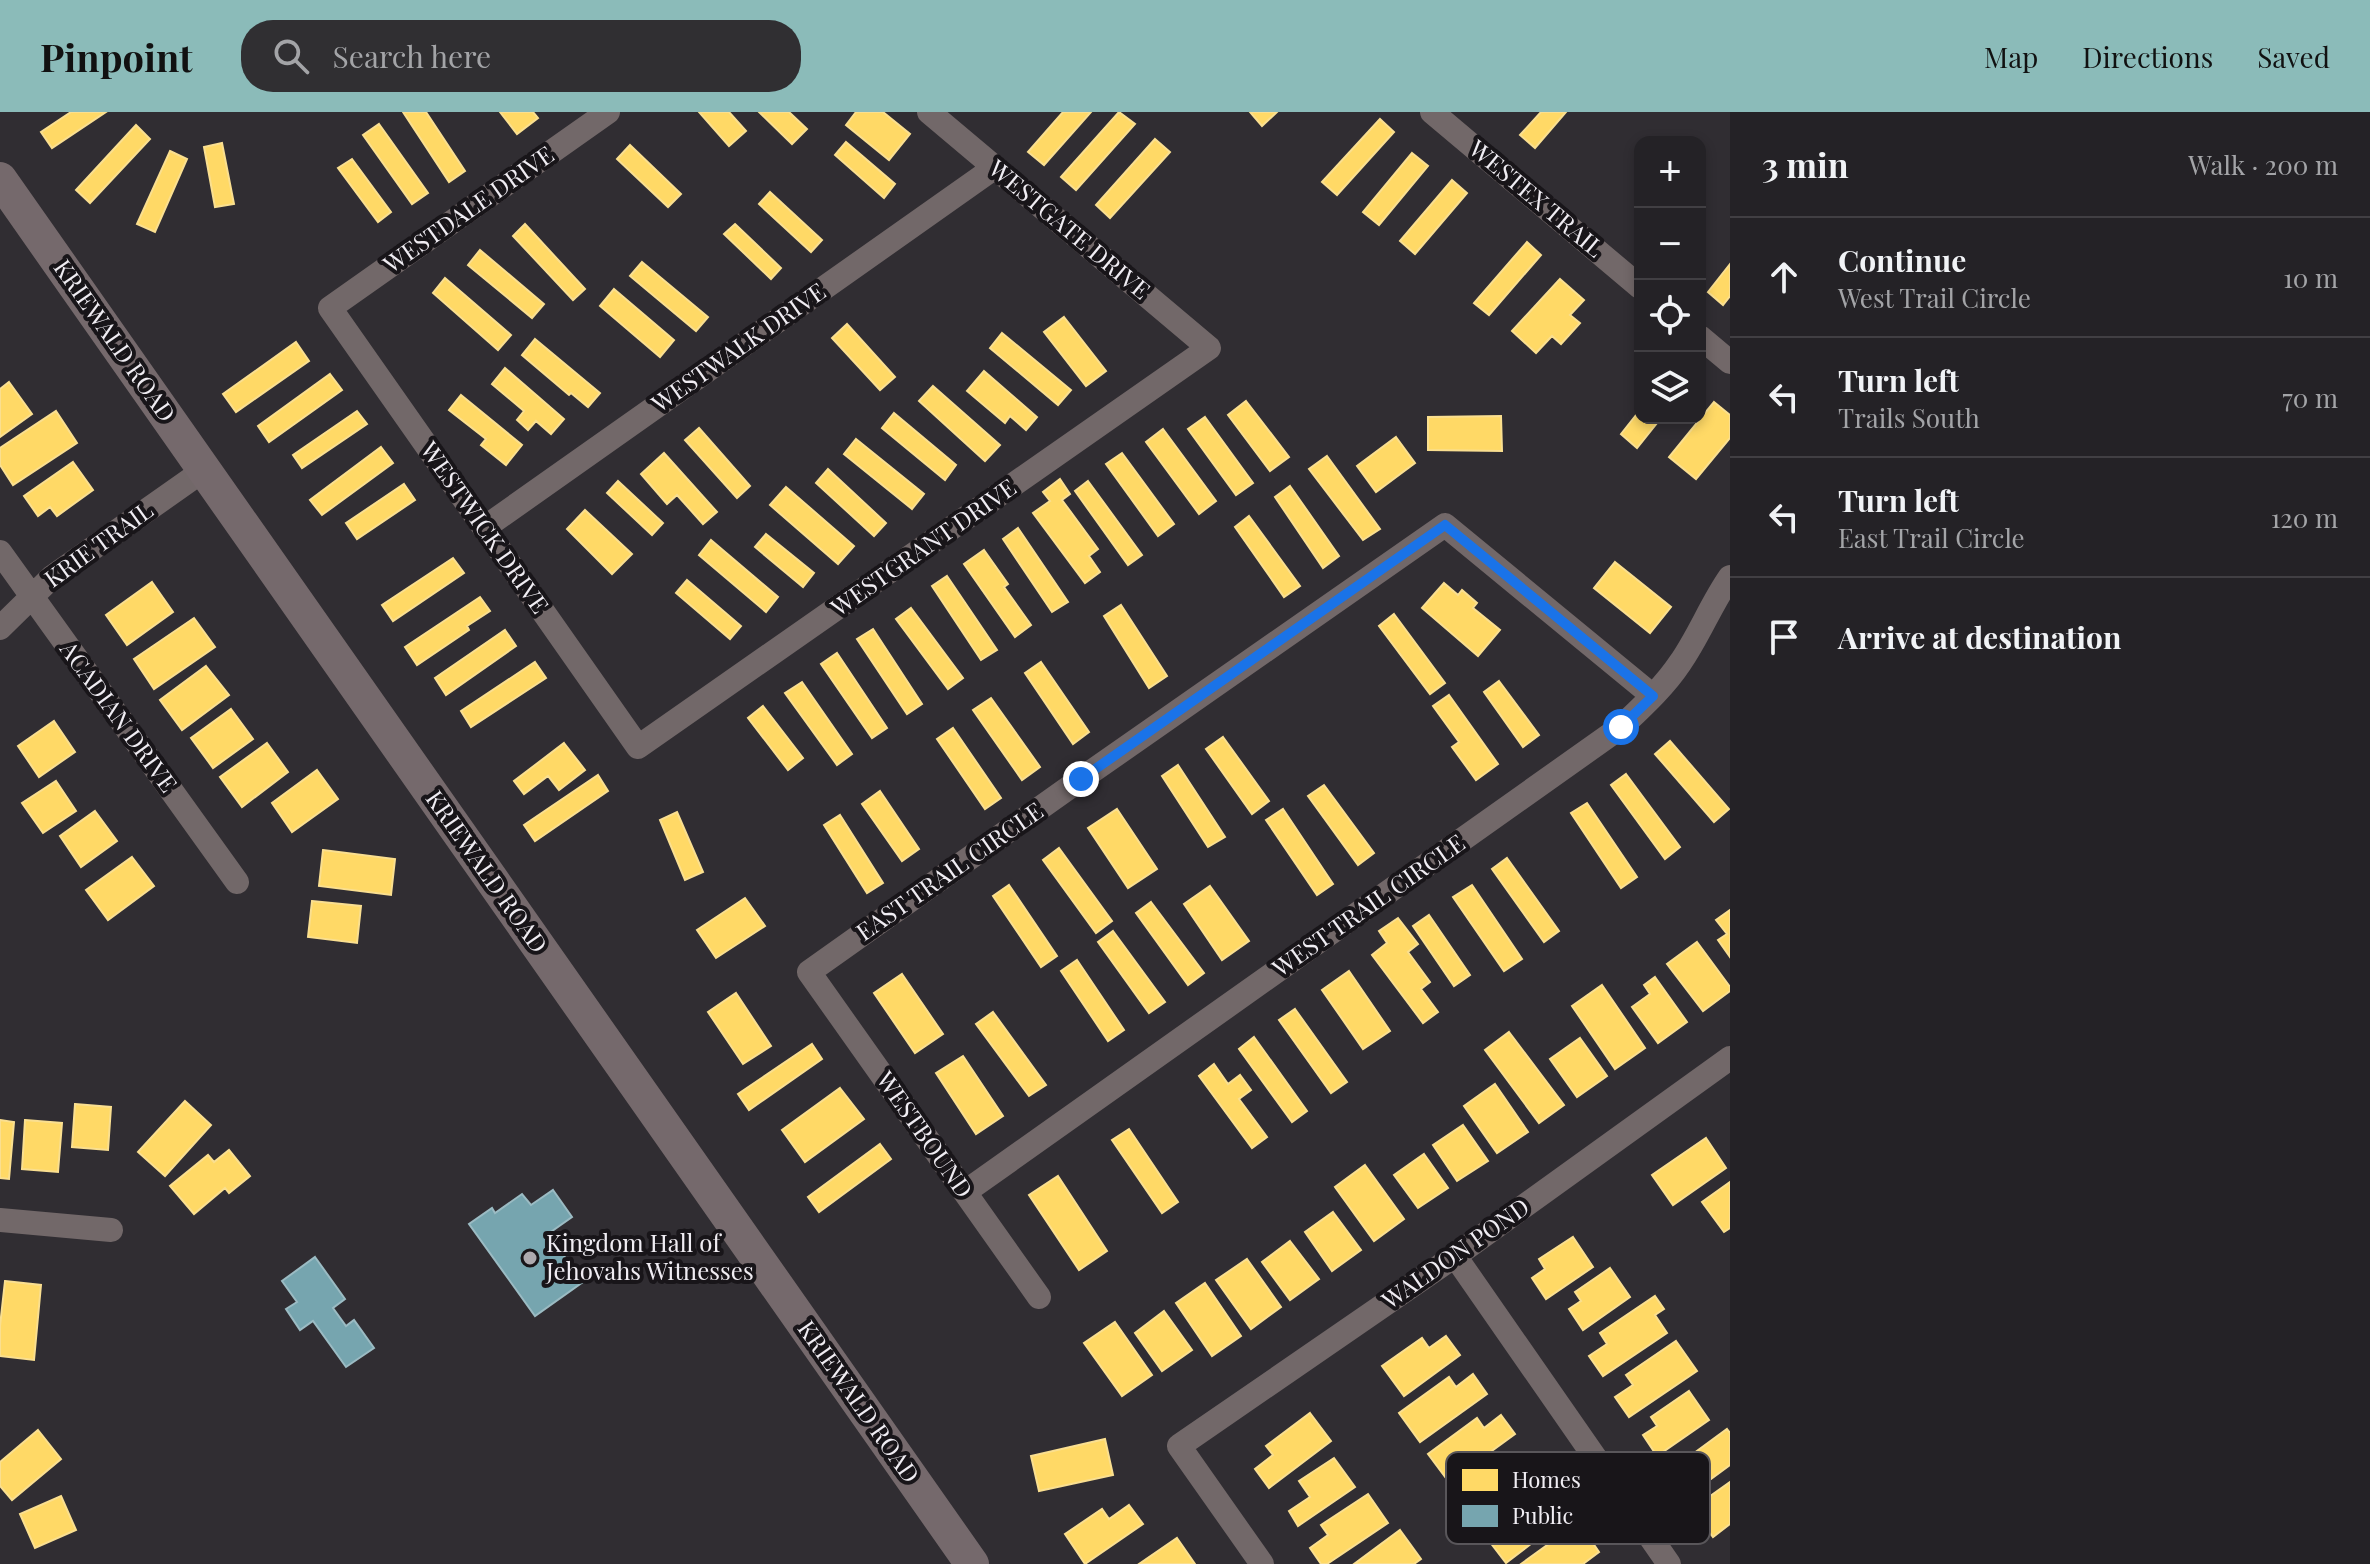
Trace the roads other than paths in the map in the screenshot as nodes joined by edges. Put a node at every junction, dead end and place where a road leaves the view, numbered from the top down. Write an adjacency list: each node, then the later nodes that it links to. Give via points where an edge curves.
1 (608, 112): 4 (street, WESTDALE DRIVE)
2 (929, 112): 5 (street, WESTGATE DRIVE)
3 (1432, 112): 7 (street, WESTEX TRAIL)
4 (580, 120): 8 (street, WESTDALE DRIVE)
5 (994, 168): 10 (street, WESTGATE DRIVE); 13 (street, WESTWALK DRIVE)
6 (0, 179): 12 (street, KRIEWALD ROAD)
7 (1634, 282)
8 (330, 308): 13 (street, WESTWICK DRIVE)
9 (1706, 342): 11 (street)
10 (1209, 348): 19 (street, WESTGRANT DRIVE)
11 (1730, 362)
12 (204, 470): 16 (street, KRIE TRAIL); 30 (street, KRIEWALD ROAD)
13 (484, 528): 19 (street, WESTWICK DRIVE)
14 (0, 552): 16 (street, ACADIAN DRIVE)
15 (1730, 577): 18 (street, WEST TRAIL CIRCLE, via 1682,662)
16 (31, 596): 17 (street, KRIE TRAIL); 20 (street, ACADIAN DRIVE)
17 (0, 628)
18 (1653, 696): 21 (street, EAST TRAIL CIRCLE, via 1445,525); 23 (street, WEST TRAIL CIRCLE, via 1621,727)
19 (638, 747)
20 (237, 882)
21 (809, 972): 23 (street, WESTBOUND)
22 (1729, 1061): 26 (street, WALDON POND)
23 (965, 1192): 27 (street, WESTBOUND)
24 (0, 1220): 25 (street)
25 (111, 1230)
26 (1455, 1256): 28 (street); 31 (street, WALDON POND, via 1179,1446)
27 (1039, 1297)
28 (1591, 1452)
29 (1655, 1544): 32 (street)
30 (972, 1564)
31 (1262, 1564)
32 (1669, 1564)

